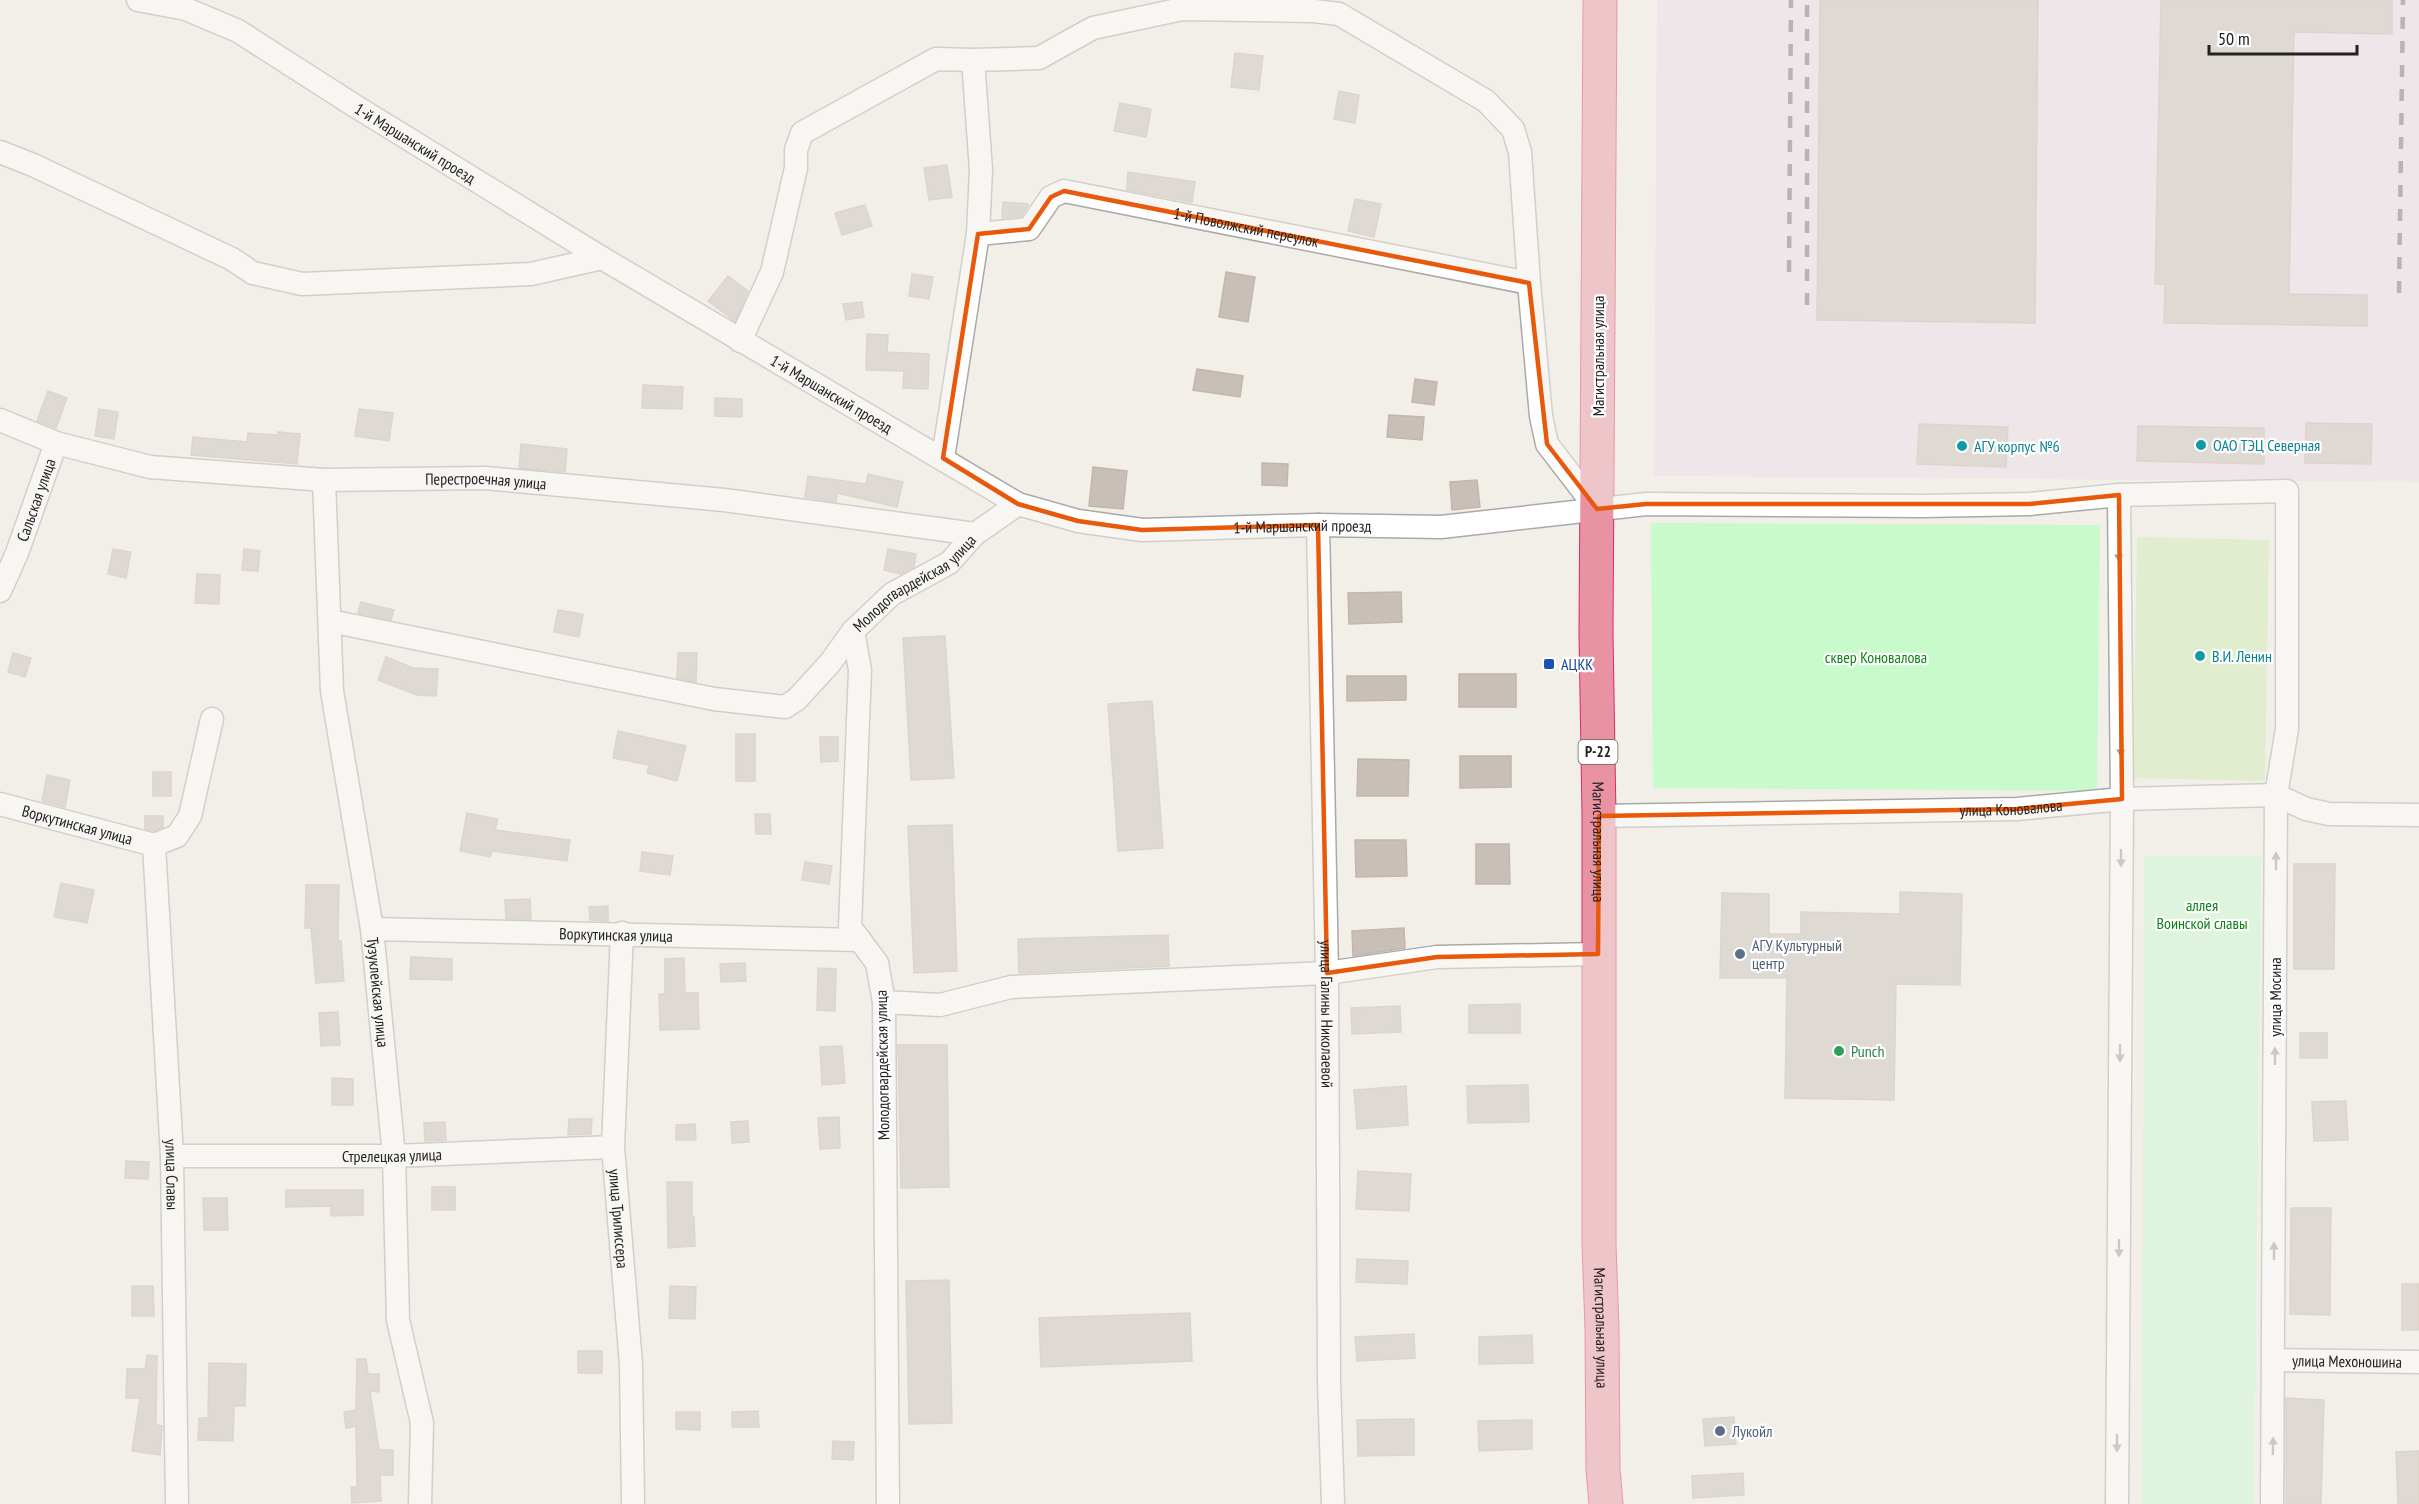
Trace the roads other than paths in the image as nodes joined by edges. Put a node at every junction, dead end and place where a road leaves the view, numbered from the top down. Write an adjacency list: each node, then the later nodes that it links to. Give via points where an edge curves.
1 (138, 0): 6 (street, 1-й Маршанский проезд, via 186,9 238,31)
2 (1600, 0): 16 (highway, Магистральная улица / Р-22)
3 (973, 60): 5 (street, via 981,170); 7 (street, via 1039,58 1092,28 1182,9 1339,14 1486,101 1513,129 1520,152); 8 (street, via 936,59 801,133 772,273)
4 (0, 152): 6 (street, via 232,259 253,273 302,284 531,274)
5 (978, 234): 7 (street, 1-й Поволжский переулок, via 1029,229 1051,197 1065,190); 11 (street)
6 (602, 258): 8 (street, 1-й Маршанский проезд)
7 (1529, 283): 16 (street, via 1547,444)
8 (740, 341): 11 (street, 1-й Маршанский проезд)
9 (0, 420): 10 (street, Перестроечная улица)
10 (56, 443): 12 (street, Перестроечная улица, via 150,466); 19 (street, Сальская улица)
11 (943, 458): 15 (street, 1-й Маршанский проезд)
12 (324, 480): 18 (street, Перестроечная улица, via 485,478 724,500); 20 (street, Тузуклейская улица)
13 (2287, 491): 14 (street, 1-й Маршанский проезд); 23 (street, улица Мосина, via 2287,729)
14 (2119, 495): 16 (street, 1-й Маршанский проезд, via 2030,504 1646,504); 24 (street, one-way to 24)
15 (1018, 504): 17 (street, 1-й Маршанский проезд, via 1078,521 1142,530); 18 (street, Молодогвардейская улица)
16 (1597, 509): 17 (street, 1-й Маршанский проезд, via 1441,527); 27 (highway, Магистральная улица / Р-22)
17 (1318, 525): 33 (street, улица Галины Николаевой)
18 (975, 534): 21 (street, Молодогвардейская улица, via 949,563 892,594)
19 (0, 591)
20 (330, 621): 21 (street, via 714,699 785,707 830,663); 29 (street, Тузуклейская улица, via 332,691)
21 (853, 631): 31 (street, Молодогвардейская улица, via 860,670 850,927)
22 (212, 719): 28 (street, via 190,816 177,836)
23 (2276, 795): 24 (street, улица Коновалова); 26 (street, улица Коновалова, via 2306,809 2329,814); 38 (street, улица Мосина, one-way to 23)
24 (2122, 799): 27 (street, улица Коновалова, via 2017,809); 46 (street, one-way to 46)
25 (0, 804): 28 (street, Воркутинская улица)
26 (2419, 815)
27 (1599, 816): 32 (highway, Магистральная улица / Р-22)
28 (154, 845): 36 (street, улица Славы)
29 (372, 929): 30 (street, Воркутинская улица); 37 (street, Тузуклейская улица)
30 (622, 933): 31 (street, Воркутинская улица); 35 (street, улица Трилиссера)
31 (860, 940): 34 (street, Молодогвардейская улица, via 877,963)
32 (1598, 954): 33 (street, via 1437,957); 45 (highway, Магистральная улица / Р-22, via 1599,1244)
33 (1327, 973): 34 (street, via 1011,987 940,1005); 44 (street, улица Галины Николаевой)
34 (884, 1002): 43 (street, Молодогвардейская улица)
35 (613, 1147): 37 (street, Стрелецкая улица); 42 (street, улица Трилиссера, via 631,1364)
36 (172, 1156): 37 (street, Стрелецкая улица); 40 (street, улица Славы)
37 (394, 1156): 41 (street, Тузуклейская улица, via 398,1320 422,1423)
38 (2273, 1360): 39 (street, улица Мехоношина); 47 (street, улица Мосина, one-way to 38)
39 (2419, 1362)
40 (177, 1504)
41 (420, 1504)
42 (633, 1504)
43 (888, 1504)
44 (1333, 1504)
45 (1606, 1504)
46 (2117, 1504)
47 (2272, 1504)

